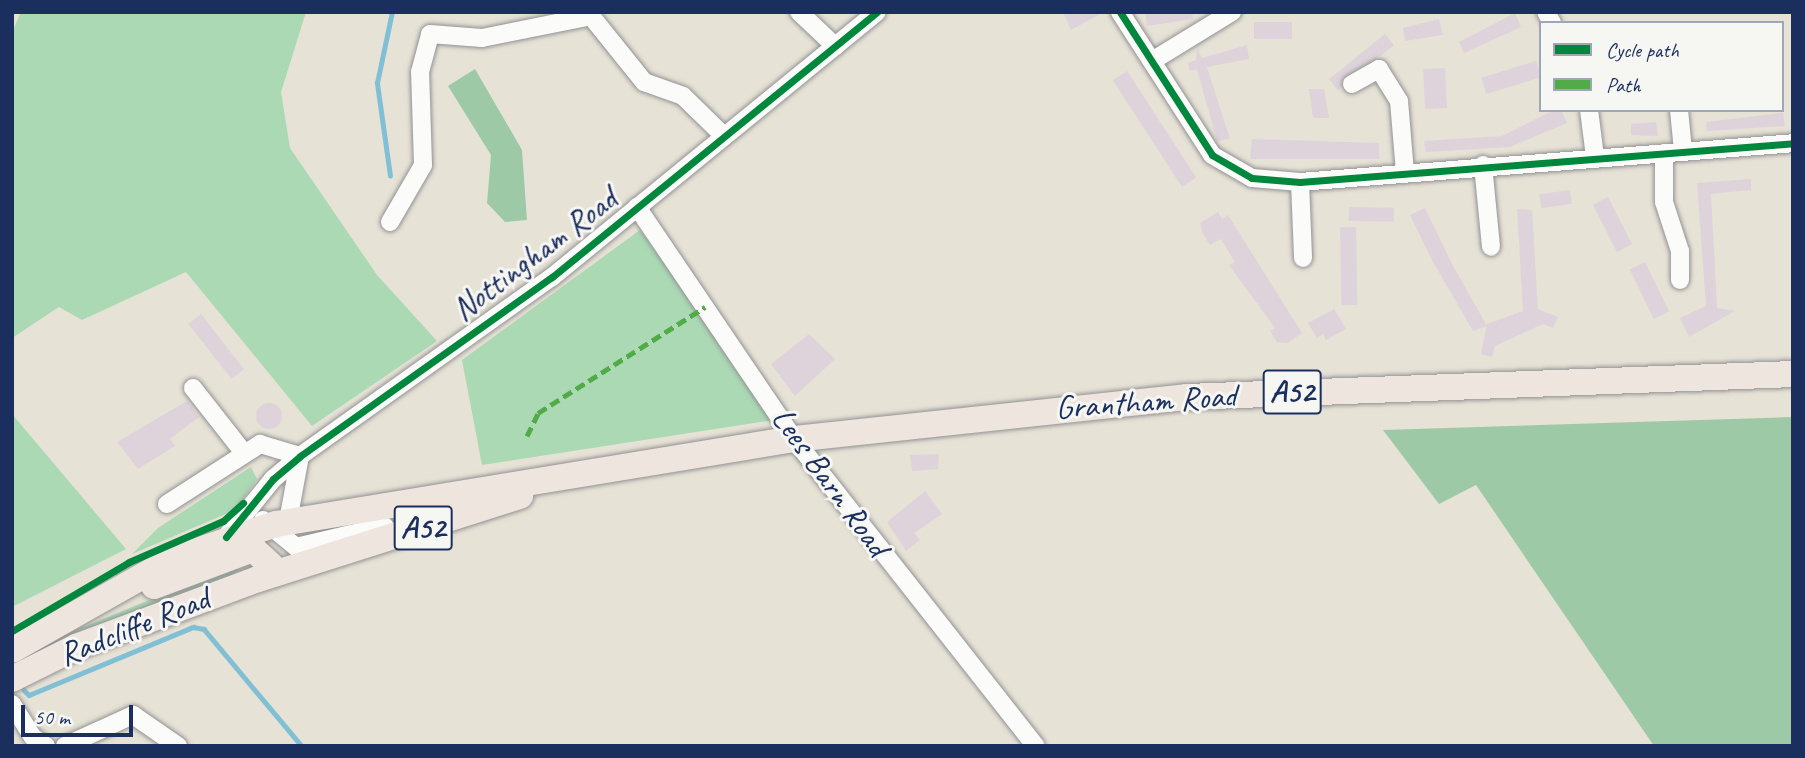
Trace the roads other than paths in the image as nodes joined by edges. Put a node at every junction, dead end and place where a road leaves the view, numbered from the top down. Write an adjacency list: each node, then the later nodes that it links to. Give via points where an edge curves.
1 (799, 12): 5 (street)
2 (877, 12): 5 (street, Nottingham Road)
3 (1120, 12): 6 (street)
4 (1232, 12): 6 (street)
5 (835, 46): 10 (street, Nottingham Road)
6 (1152, 61): 16 (street, via 1225,166 1252,178)
7 (1352, 84): 15 (street, via 1379,69 1399,101)
8 (1588, 112): 13 (street)
9 (1679, 112): 12 (street)
10 (724, 136): 17 (street, Nottingham Road); 18 (street, via 683,96 644,82 591,16 482,37 430,34 420,72 422,165)
11 (1793, 143): 12 (street)
12 (1673, 152): 13 (street); 21 (street, via 1664,202 1679,251)
13 (1595, 157): 14 (street)
14 (1483, 165): 15 (street); 19 (street)
15 (1405, 172): 16 (street)
16 (1300, 182): 20 (street)
17 (638, 207): 24 (street, Lees Barn Road); 26 (street, Nottingham Road, via 552,277)
18 (390, 222)
19 (1491, 247)
20 (1303, 258)
21 (1680, 280)
22 (1793, 374): 24 (highway, Grantham Road / A52, via 1187,397)
23 (193, 388): 25 (street)
24 (794, 439): 27 (highway, Grantham Road / A52); 40 (street, Lees Barn Road)
25 (244, 453): 26 (street, via 260,444); 28 (street)
26 (300, 456): 30 (street, Nottingham Road); 30 (street, Nottingham Road, via 272,479)
27 (588, 473): 29 (highway, Grantham Road / A52); 30 (highway, Grantham Road / A52)
28 (167, 504)
29 (479, 510): 30 (street, via 443,509 296,547); 32 (highway, Grantham Road / A52)
30 (274, 523): 31 (highway, Grantham Road / A52); 32 (street, Nottingham Road)
31 (226, 537): 33 (highway, Radcliffe Road / A52, via 125,583)
32 (264, 572): 33 (highway, A52, via 262,552 243,552); 35 (highway, Radcliffe Road / A52, via 76,647)
33 (43, 634): 34 (highway, Radcliffe Road / A52)
34 (12, 650)
35 (12, 679)
36 (12, 704): 37 (street, via 33,737)
37 (46, 746)
38 (65, 746): 39 (street, via 134,715)
39 (177, 746)
40 (1037, 746)

